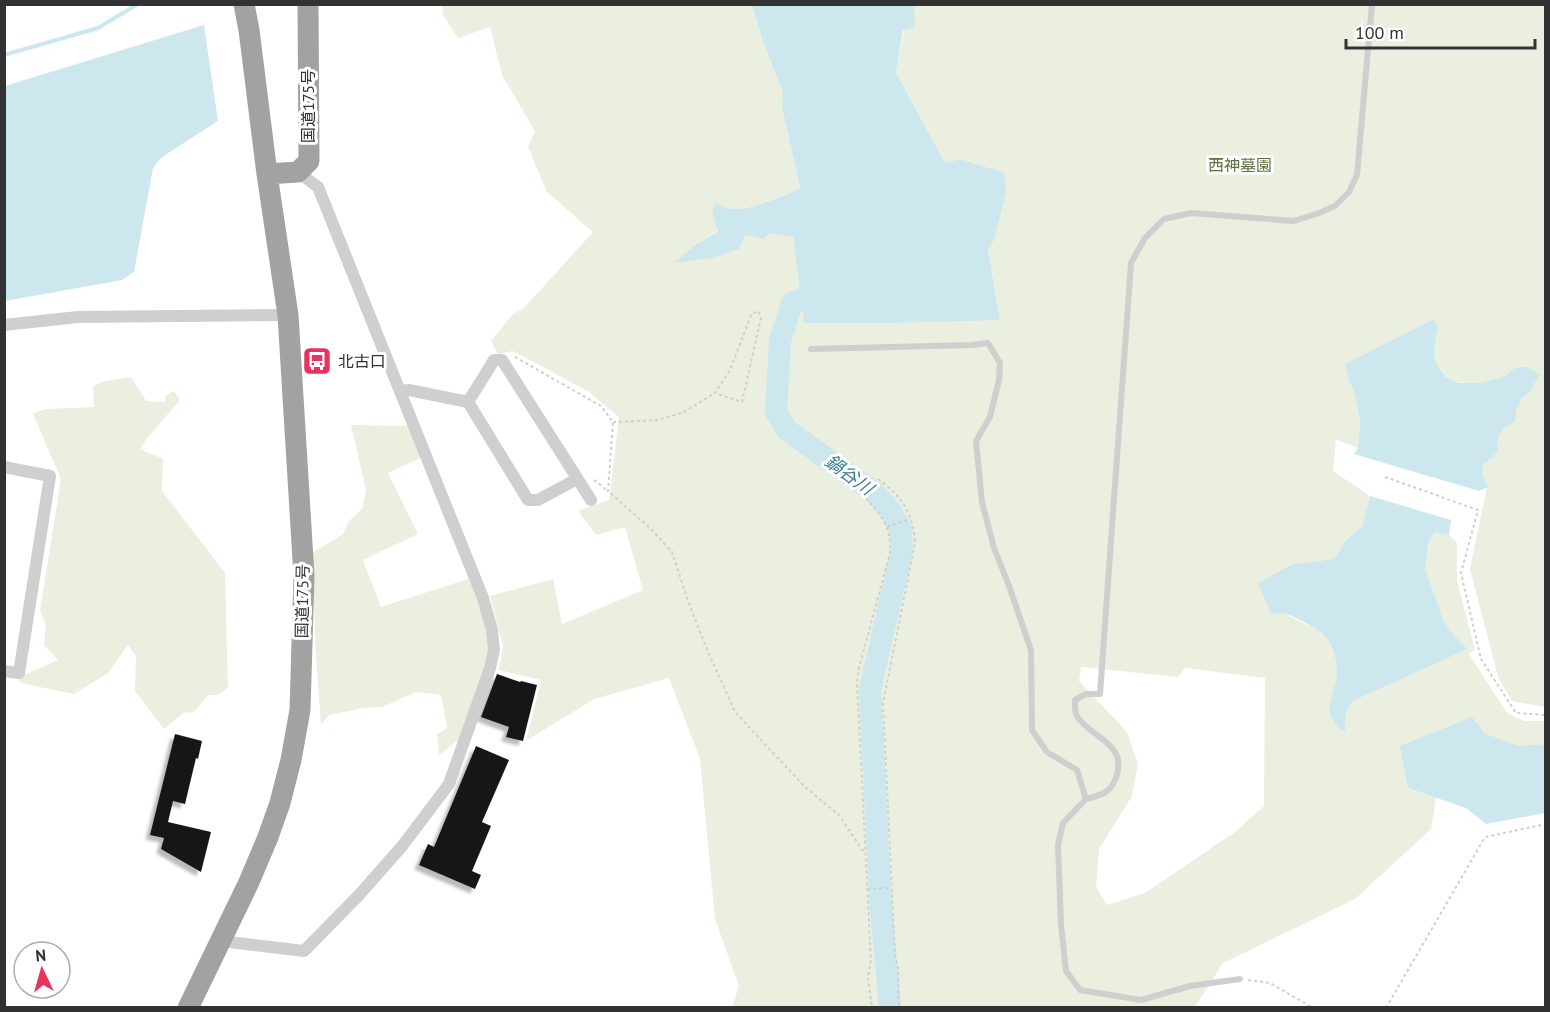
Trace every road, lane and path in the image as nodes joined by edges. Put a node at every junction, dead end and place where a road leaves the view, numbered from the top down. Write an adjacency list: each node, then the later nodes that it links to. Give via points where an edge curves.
1 (244, 4): 5 (highway, 国道175号)
2 (308, 4): 4 (highway, 国道175号, via 309,160)
3 (1372, 4): 24 (lane, via 1357,175 1342,199 1335,206 1294,221 1191,213 1164,219 1145,238 1131,263 1100,694 1086,694 1076,700 1074,710 1111,746 1118,758 1118,772 1112,786 1102,795)
4 (298, 172): 5 (highway); 10 (street, via 318,187)
5 (267, 174): 6 (highway, 国道175号)
6 (288, 315): 7 (street, via 78,317); 29 (highway, 国道175号, via 304,576 300,710 280,803)
7 (4, 325)
8 (811, 349): 24 (lane, via 988,343 1000,363 990,417 976,441 982,502 994,548 1031,650 1032,730 1047,752 1077,770)
9 (502, 360): 12 (street, via 494,360); 13 (path, via 512,355 601,406); 16 (street)
10 (401, 391): 12 (street); 29 (street, via 483,598 494,650 490,668 449,783 404,845 304,951)
11 (715, 393): 11 (path, via 730,370 751,315 758,311 761,318 742,402); 13 (path, via 684,412 658,420)
12 (468, 402): 16 (street, via 528,500 538,500)
13 (613, 422): 26 (path, via 608,491 672,552 706,647 735,712 806,787 839,815)
14 (4, 467): 22 (street, via 51,476 19,673)
15 (1385, 477): 23 (path, via 1478,510 1461,573 1481,659 1516,713)
16 (577, 479): 19 (street)
17 (878, 479): 20 (path, via 903,501)
18 (866, 498): 21 (path)
19 (591, 500)
20 (911, 519): 21 (path); 27 (path, via 915,543 883,703)
21 (887, 527): 26 (path, via 890,553 857,684)
22 (4, 671)
23 (1545, 714)
24 (1086, 799): 30 (lane, via 1063,823 1058,845 1066,971 1080,990 1141,1000 1190,986)
25 (1545, 824): 35 (path, via 1485,837)
26 (865, 854): 28 (path)
27 (892, 888): 28 (path); 33 (path)
28 (867, 889): 32 (path)
29 (221, 941): 31 (highway, 国道175号)
30 (1240, 979): 34 (path, via 1270,983)
31 (188, 1008)
32 (872, 1008)
33 (899, 1008)
34 (1313, 1008)
35 (1386, 1008)

